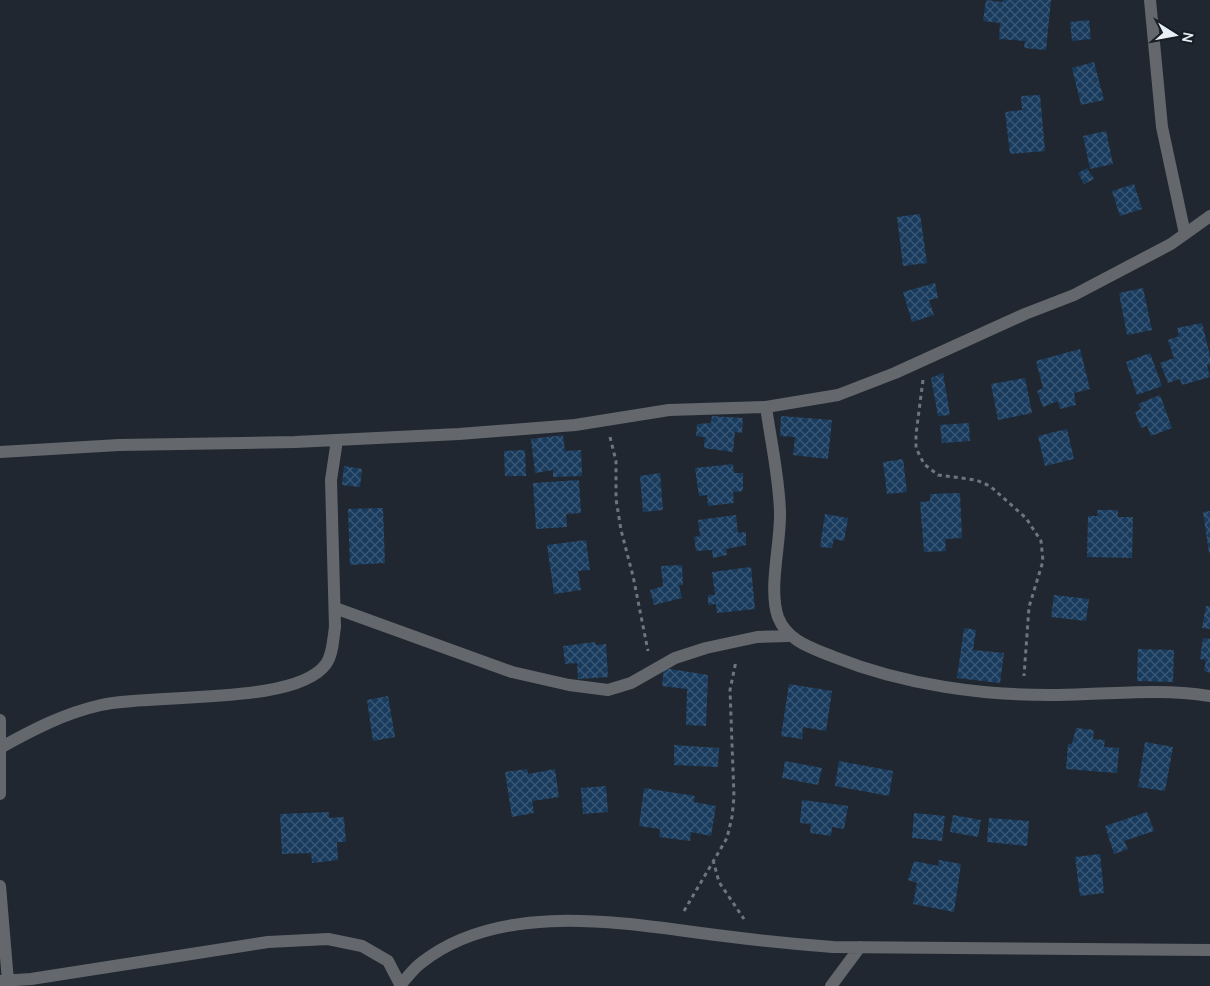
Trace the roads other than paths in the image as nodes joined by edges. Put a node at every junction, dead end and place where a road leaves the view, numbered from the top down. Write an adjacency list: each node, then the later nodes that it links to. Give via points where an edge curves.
1 (1150, 0): 3 (street, via 1162,127)
2 (1210, 216): 3 (street)
3 (1185, 234): 4 (street, via 1134,266 1074,295 926,359 838,395)
4 (766, 407): 5 (street, via 668,410 575,425); 8 (street, via 780,512 776,598 778,616)
5 (337, 440): 6 (street, via 119,445); 7 (street, via 332,480)
6 (0, 452)
7 (335, 608): 8 (street, via 512,672 608,690 632,683 652,669 706,648 741,640); 12 (street, via 332,649 326,664 303,681 218,696 103,704 41,726)
8 (788, 636): 9 (street, via 868,671 972,691 1058,695 1185,692)
9 (1210, 696)
10 (0, 720): 11 (street)
11 (0, 744)
12 (0, 749): 13 (street)
13 (0, 794)
14 (0, 886): 17 (street)
15 (860, 947): 16 (street); 18 (street, via 754,940 628,923 540,920 452,943 420,963); 19 (street)
16 (1210, 950)
17 (4, 981): 18 (street, via 268,942 328,939 362,946 388,961)
18 (401, 986)
19 (831, 986)

